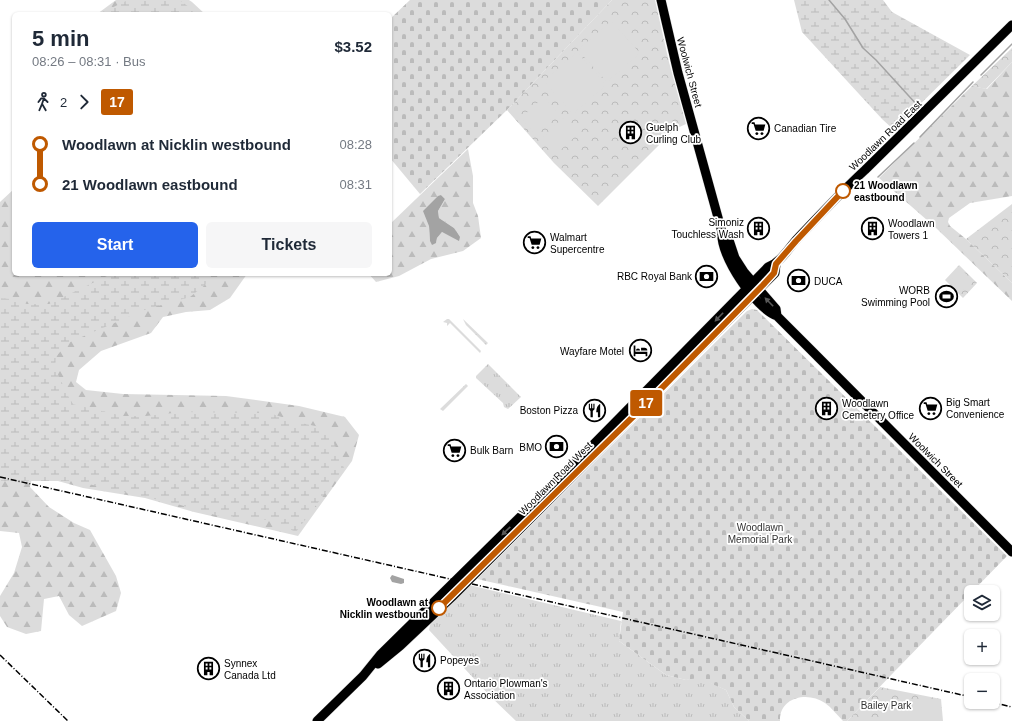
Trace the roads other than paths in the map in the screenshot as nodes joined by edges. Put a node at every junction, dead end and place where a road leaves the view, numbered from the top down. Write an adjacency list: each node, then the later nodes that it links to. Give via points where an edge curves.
1 (661, 0): 3 (main road, Woolwich Street, via 722,240 729,261)
2 (1012, 25): 3 (main road, Woodlawn Road East, via 851,183 776,264 768,267)
3 (752, 289): 4 (main road, Woolwich Street, via 776,309 777,316); 5 (main road, Woodlawn Road West, via 390,645 363,676)
4 (1012, 552)
5 (317, 721)

